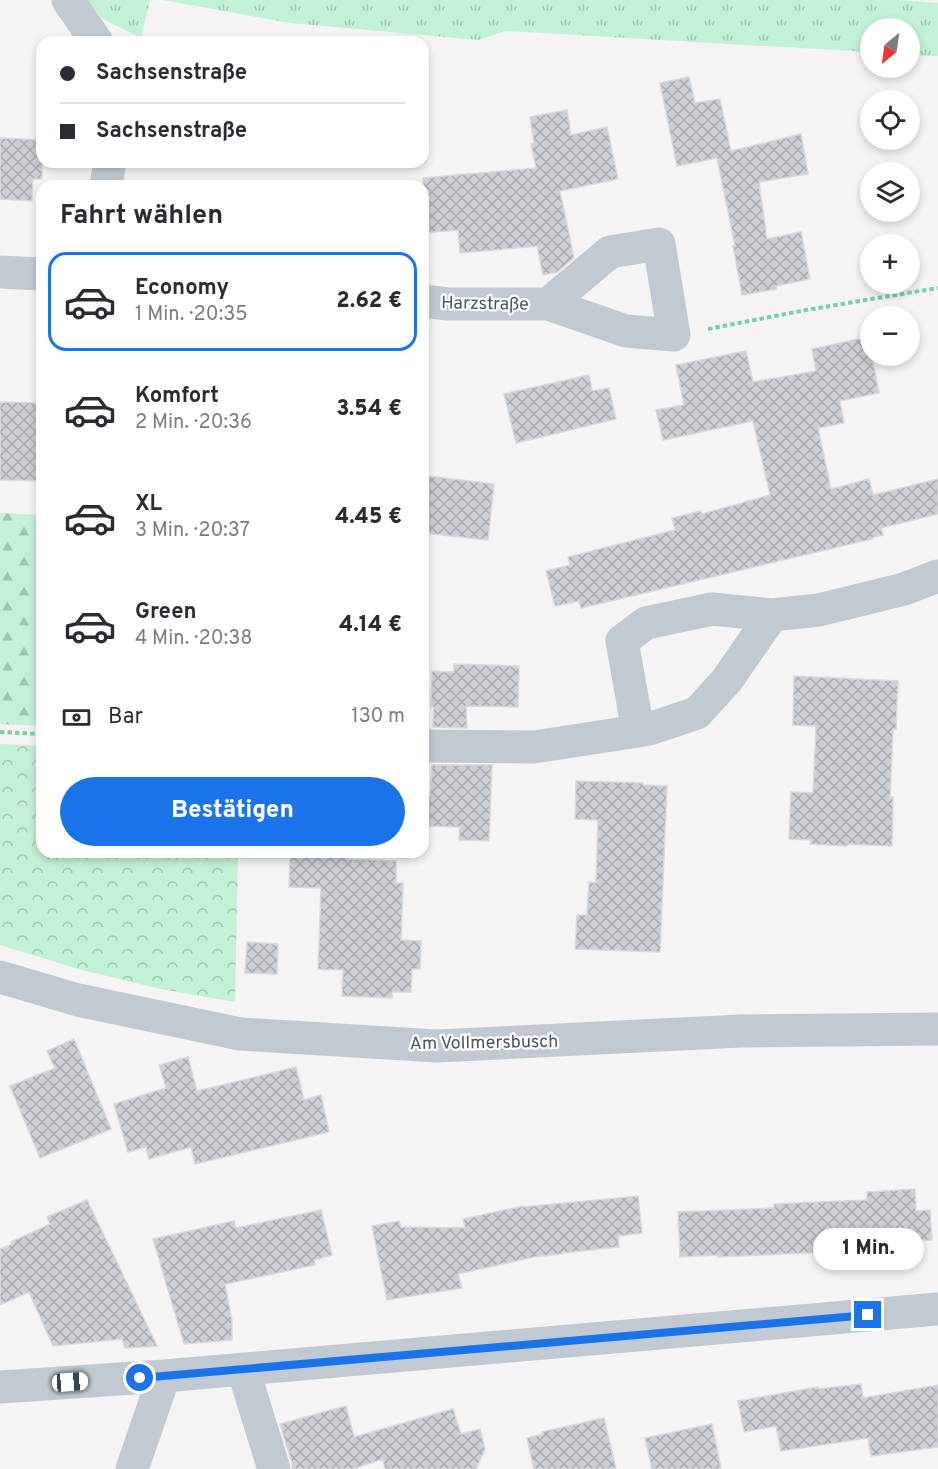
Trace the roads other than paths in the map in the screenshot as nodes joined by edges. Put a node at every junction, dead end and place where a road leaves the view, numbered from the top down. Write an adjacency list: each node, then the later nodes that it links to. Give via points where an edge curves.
1 (68, 0): 2 (street)
2 (93, 36)
3 (0, 272): 4 (street)
4 (36, 274)
5 (429, 302): 6 (street, Harzstraße)
6 (548, 304): 6 (street, Harzstraße, via 626,331 674,335 659,244 610,252)
7 (938, 576): 8 (street, via 904,589 819,610)
8 (772, 615): 9 (street, via 727,680 697,713); 9 (street, via 712,609 646,624 622,641)
9 (638, 731): 10 (street, via 534,747)
10 (429, 746)
11 (0, 977): 12 (street, Am Vollmersbusch, via 78,1000 240,1034 437,1046 741,1031)
12 (938, 1029)
13 (938, 1309): 14 (street)
14 (243, 1369): 15 (street); 18 (street)
15 (164, 1376): 16 (street); 17 (street)
16 (0, 1387)
17 (132, 1469)
18 (274, 1469)

